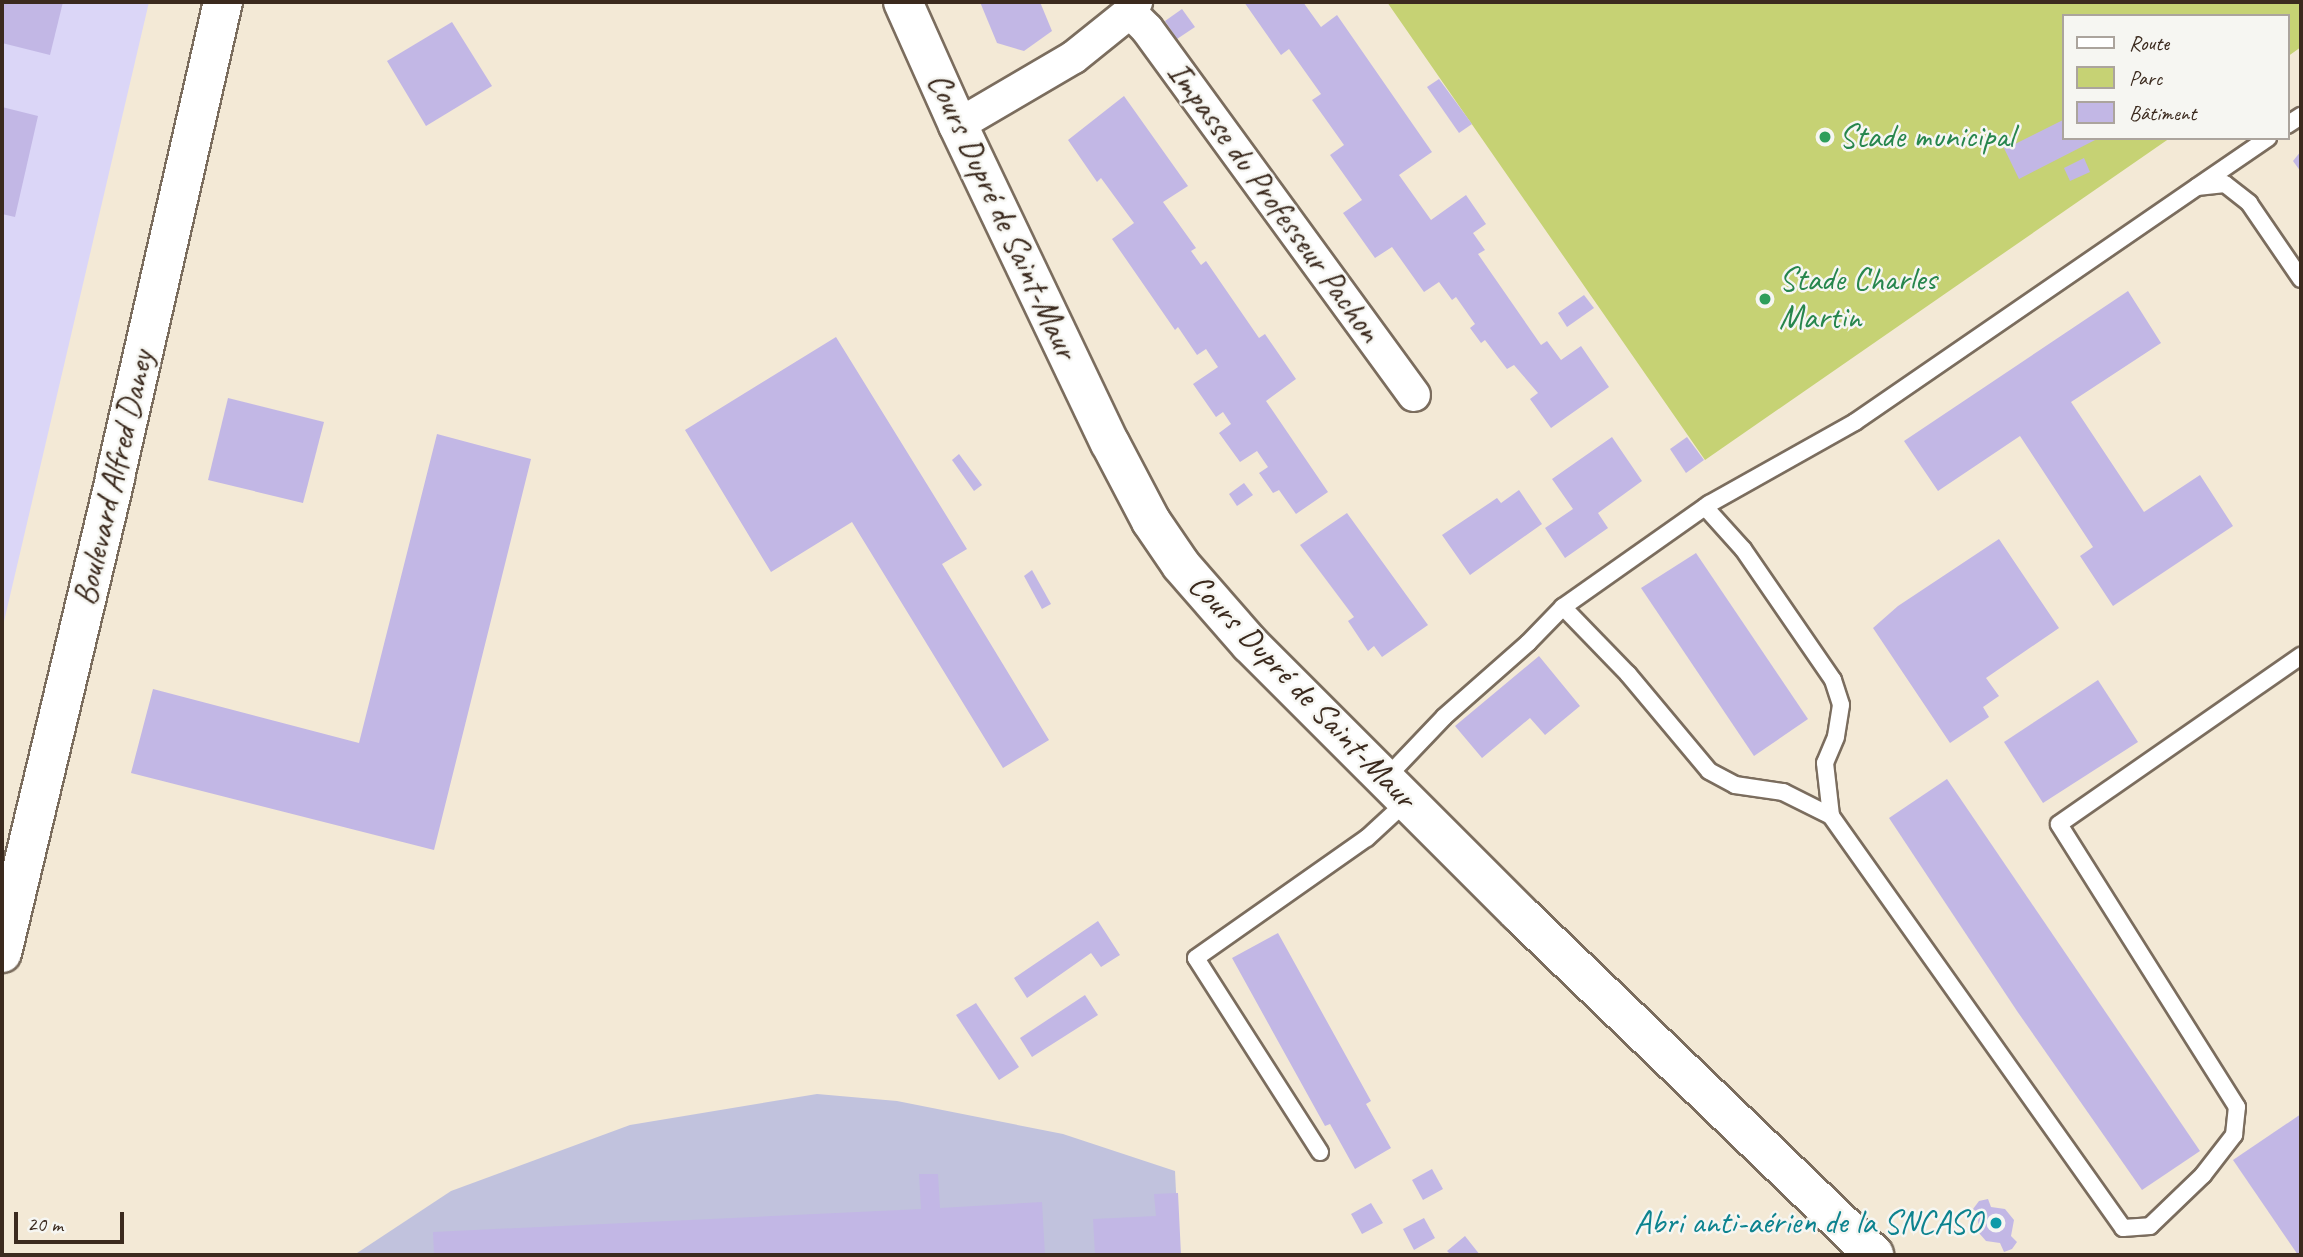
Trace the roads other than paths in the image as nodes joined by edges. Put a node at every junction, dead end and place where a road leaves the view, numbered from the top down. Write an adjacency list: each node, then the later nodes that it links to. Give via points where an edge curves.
1 (223, 2): 14 (street, Boulevard Alfred Daney)
2 (903, 2): 4 (street, Cours Dupré de Saint-Maur)
3 (1133, 7): 4 (street, via 1074,57); 8 (street, Impasse du Professeur Pachon)
4 (958, 125): 12 (street, Cours Dupré de Saint-Maur, via 1151,521 1212,603)
5 (2265, 140): 6 (lane)
6 (2197, 187): 7 (lane, via 2225,184 2249,203); 9 (lane, via 1855,422)
7 (2301, 279)
8 (1414, 395)
9 (1705, 507): 10 (lane); 13 (lane, via 1743,549 1833,680 1841,705 1836,737 1825,763)
10 (1563, 607): 12 (lane, via 1444,717); 13 (lane, via 1628,674 1709,771 1735,785 1783,792)
11 (2301, 656): 13 (lane, via 2059,824 2237,1107 2234,1135 2203,1175 2150,1226 2123,1228)
12 (1397, 789): 15 (lane, via 1367,838 1196,958); 16 (street, Cours Dupré de Saint-Maur)
13 (1831, 816)
14 (2, 953)
15 (1320, 1152)
16 (1874, 1255)

